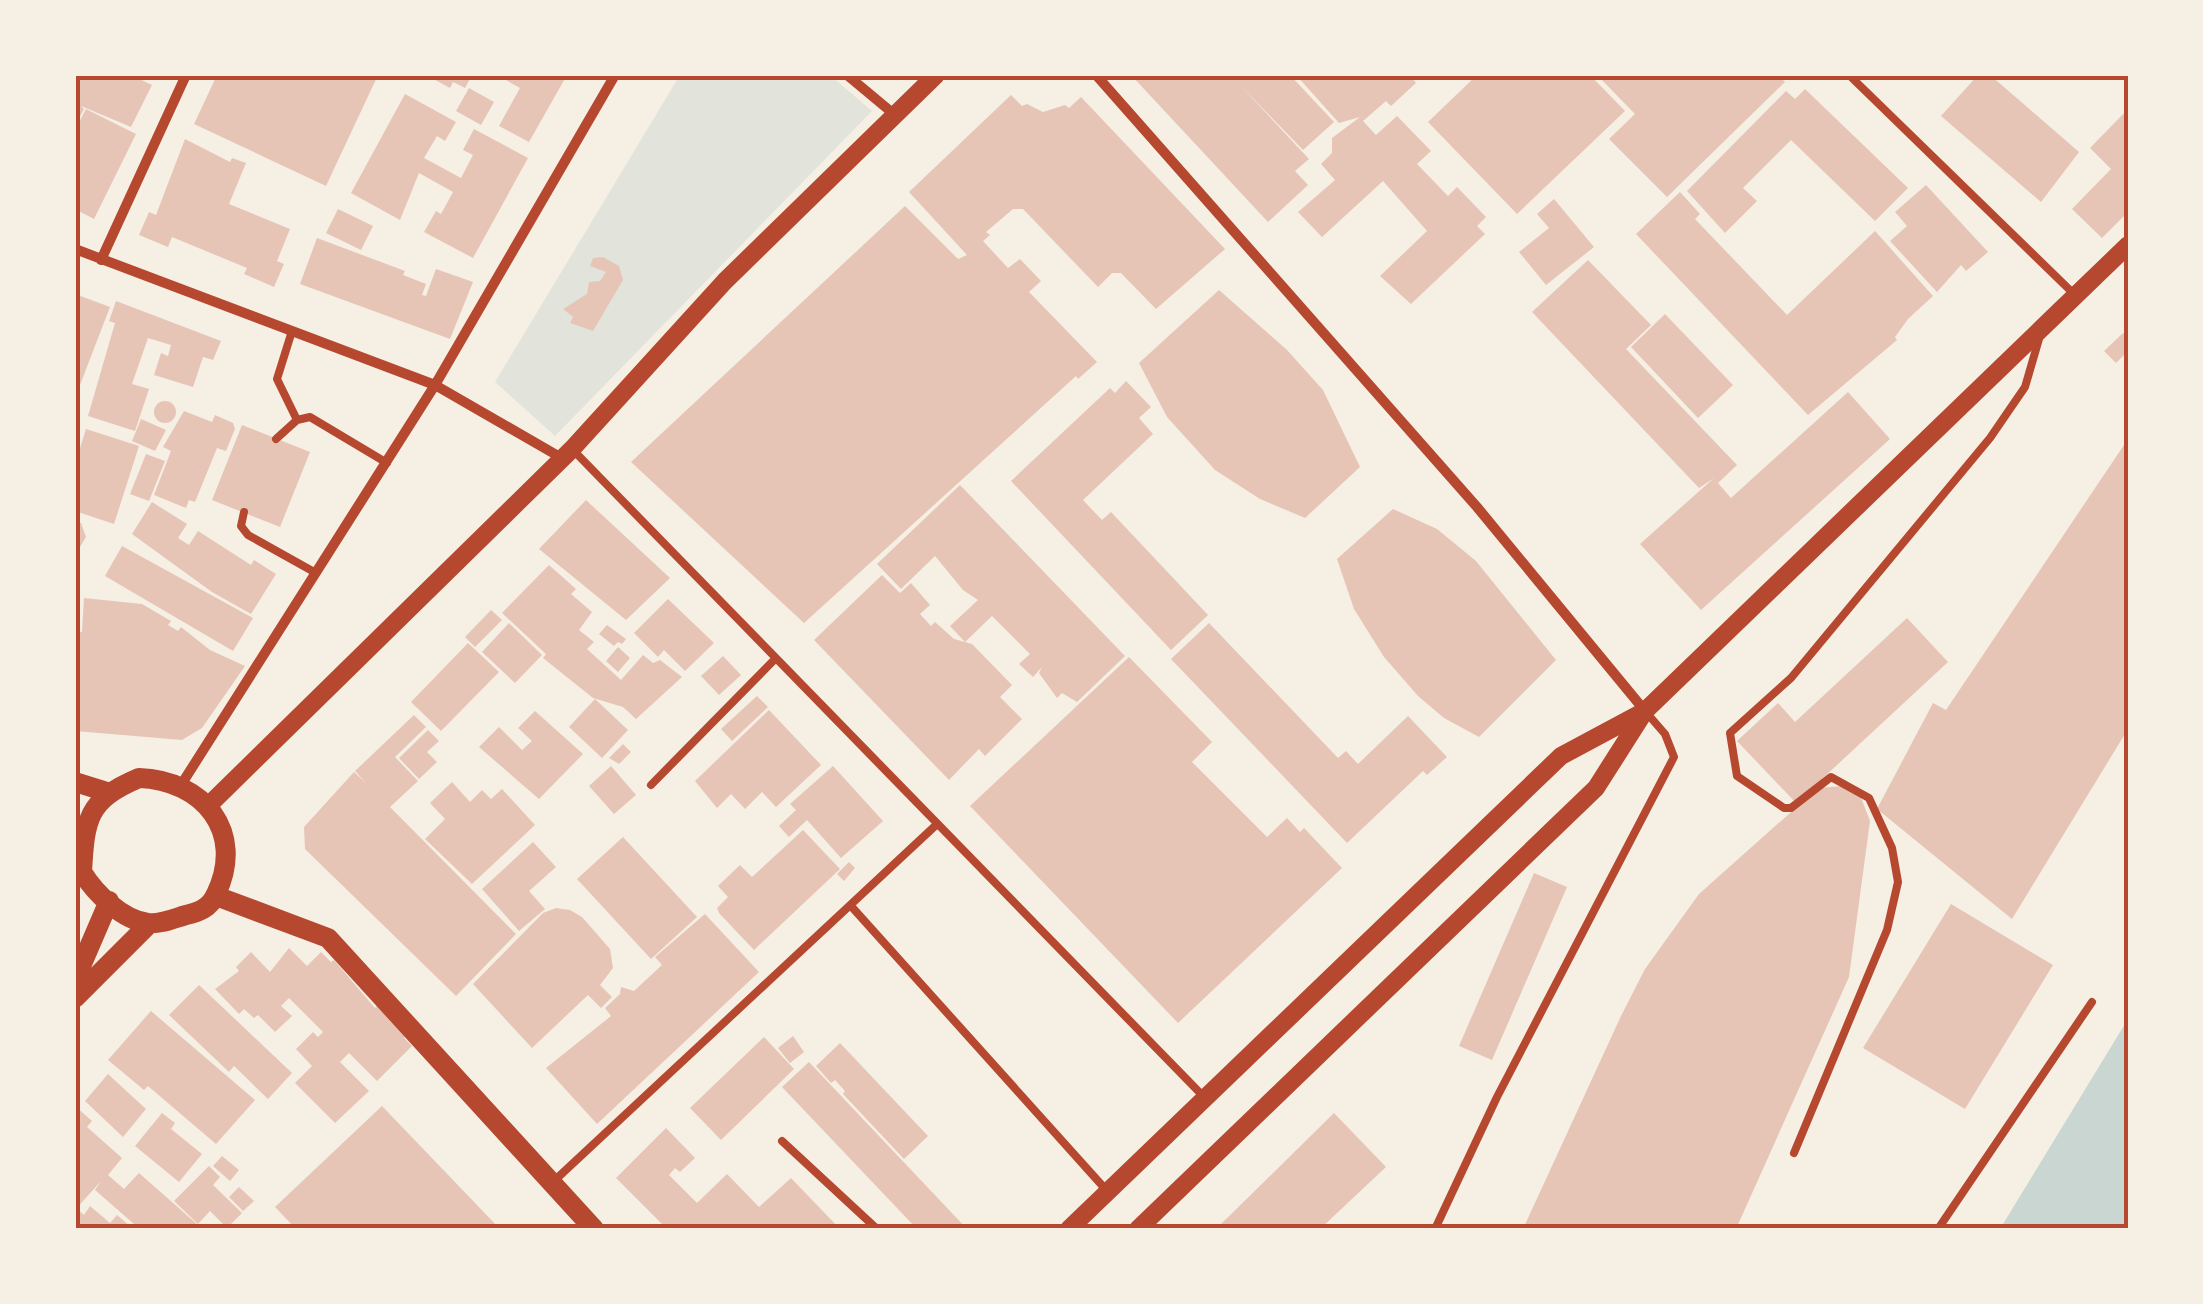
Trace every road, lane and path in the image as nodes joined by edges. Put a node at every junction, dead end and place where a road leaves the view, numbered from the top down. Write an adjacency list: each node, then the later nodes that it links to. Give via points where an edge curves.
1 (186, 75): 10 (street)
2 (615, 75): 14 (street)
3 (847, 75): 7 (street)
4 (936, 75): 7 (street)
5 (1096, 75): 22 (street, via 1477,507)
6 (1850, 75): 11 (lane)
7 (895, 115): 17 (street, via 725,281)
8 (2128, 245): 11 (street)
9 (75, 250): 10 (street)
10 (101, 260): 13 (street)
11 (2075, 296): 12 (street)
12 (2043, 325): 22 (street); 39 (lane, via 2025,387 1990,438 1791,678 1730,733 1737,776 1784,808 1830,777 1869,798 1892,848 1898,882 1888,930)
13 (292, 331): 14 (street); 15 (lane, via 277,379)
14 (435, 385): 17 (street); 18 (street)
15 (296, 420): 16 (lane); 18 (lane, via 310,418)
16 (276, 438)
17 (566, 453): 21 (lane); 27 (street)
18 (388, 462): 20 (street)
19 (244, 512): 20 (lane, via 241,526 248,535)
20 (316, 573): 24 (street)
21 (774, 658): 25 (lane); 28 (lane)
22 (1645, 711): 37 (street, via 1561,756); 45 (street, via 1596,788); 46 (lane, via 1674,756)
23 (75, 782): 26 (main road)
24 (181, 785): 26 (main road, via 139,778); 27 (main road)
25 (651, 785)
26 (106, 792): 29 (main road, via 84,826)
27 (208, 806): 30 (main road, via 224,842)
28 (935, 826): 32 (lane); 37 (lane)
29 (78, 870): 31 (main road)
30 (216, 896): 33 (main road, via 202,912); 40 (main road, via 328,938)
31 (109, 902): 33 (main road); 34 (main road)
32 (851, 906): 40 (lane); 41 (lane)
33 (150, 924): 35 (main road)
34 (75, 980)
35 (75, 998)
36 (2092, 1002): 47 (lane)
37 (1205, 1098): 41 (street)
38 (782, 1142): 43 (lane)
39 (1794, 1152)
40 (551, 1183): 42 (main road)
41 (1108, 1192): 44 (street)
42 (582, 1225)
43 (877, 1229)
44 (1069, 1229)
45 (1138, 1229)
46 (1436, 1229)
47 (1938, 1229)

